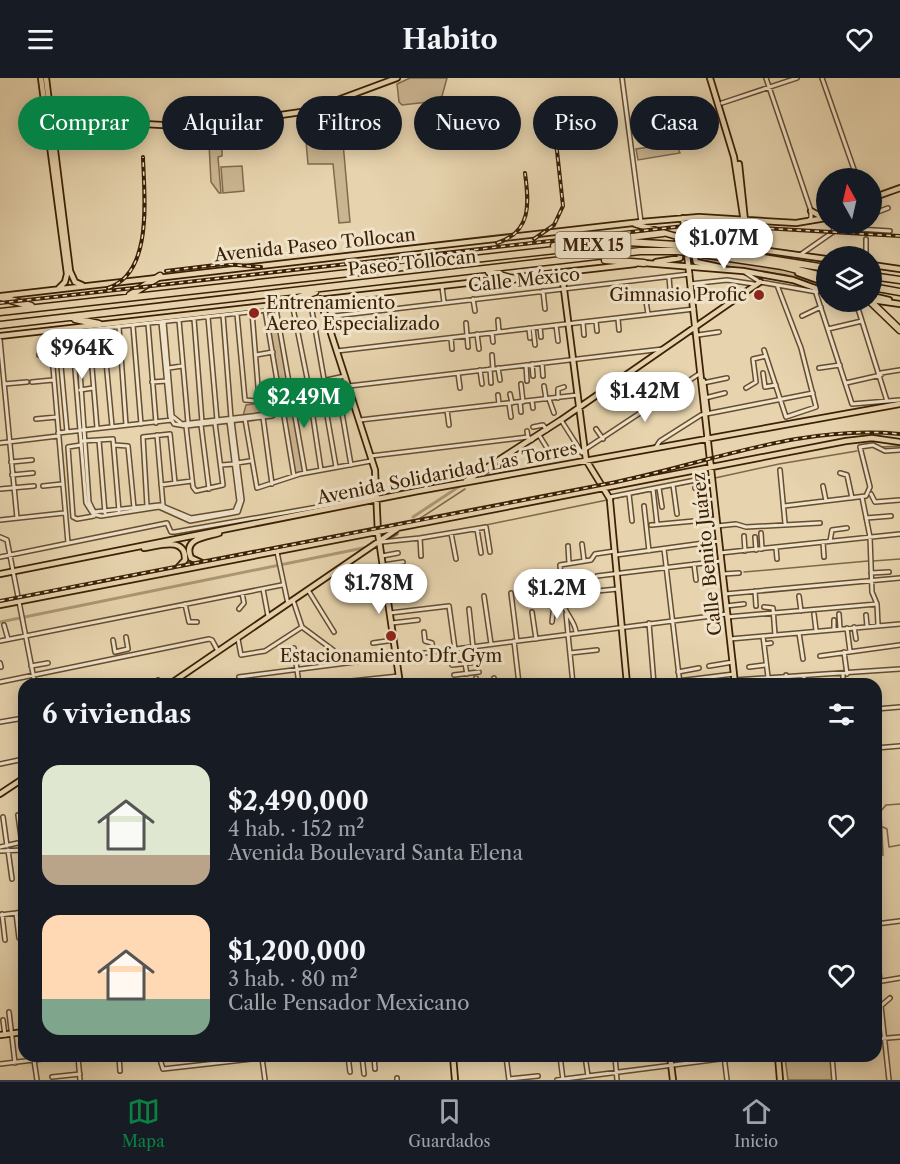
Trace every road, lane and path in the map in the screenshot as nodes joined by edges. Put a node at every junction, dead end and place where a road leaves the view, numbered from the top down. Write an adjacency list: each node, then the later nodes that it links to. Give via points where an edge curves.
1 (41, 78): 10 (main road)
2 (45, 78): 11 (main road)
3 (397, 78): 13 (main road, via 320,108 198,127)
4 (622, 78): 25 (street)
5 (712, 78): 12 (main road); 23 (main road, via 732,147)
6 (766, 78): 9 (street)
7 (797, 78): 9 (street)
8 (822, 78): 15 (street)
9 (769, 88): 12 (street); 20 (street)
10 (44, 96)
11 (46, 96)
12 (722, 103): 23 (main road, via 738,160)
13 (150, 124)
14 (52, 150): 39 (main road)
15 (854, 168)
16 (900, 188): 17 (main road)
17 (882, 194)
18 (888, 208): 19 (street)
19 (882, 210)
20 (811, 211): 21 (main road); 26 (street)
21 (816, 215)
22 (683, 218): 23 (main road, Avenida Paseo Tollocan); 25 (main road, Avenida Paseo Tollocan); 33 (main road, Calle Benito Juárez)
23 (744, 220): 26 (main road, Avenida Paseo Tollocan); 38 (main road)
24 (816, 220): 26 (main road, Avenida Paseo Tollocan)
25 (641, 222): 27 (main road, Avenida Paseo Tollocan)
26 (807, 222)
27 (633, 223): 30 (main road, Avenida Paseo Tollocan); 56 (main road, Avenida Paseo Tollocan)
28 (882, 230): 29 (street)
29 (890, 231)
30 (663, 233): 32 (main road, Avenida Paseo Tollocan); 40 (highway)
31 (831, 234): 41 (street)
32 (675, 236): 33 (main road, Avenida Paseo Tollocan); 44 (main road, via 680,243 680,258)
33 (686, 238): 36 (main road, Avenida Paseo Tollocan); 47 (main road, Calle Benito Juárez)
34 (866, 239): 35 (street)
35 (866, 246)
36 (696, 247): 37 (highway, Paseo Tollocan / MEX 15, bridge); 38 (main road, Avenida Paseo Tollocan); 45 (highway, Paseo Tollocan / MEX 15); 46 (highway, Paseo Tollocan / MEX 15); 49 (main road, via 692,245 695,261)
37 (678, 248): 40 (highway, Paseo Tollocan / MEX 15, via 627,242); 43 (highway, Paseo Tollocan / MEX 15)
38 (748, 248): 41 (main road, Avenida Paseo Tollocan)
39 (66, 254): 62 (main road); 63 (main road)
40 (509, 255): 79 (highway, Paseo Tollocan / MEX 15)
41 (800, 255): 42 (main road, Avenida Paseo Tollocan)
42 (816, 257)
43 (589, 259): 44 (highway); 51 (highway, Paseo Tollocan / MEX 15)
44 (647, 263): 47 (main road); 53 (main road)
45 (782, 266): 55 (highway, Paseo Tollocan / MEX 15); 61 (main road)
46 (816, 266)
47 (689, 267): 49 (main road); 54 (main road, Calle Benito Juárez)
48 (882, 267): 50 (main road)
49 (728, 270): 52 (main road)
50 (900, 270)
51 (482, 271): 60 (highway); 68 (highway, Paseo Tollocan / MEX 15)
52 (743, 271): 64 (street); 73 (main road, via 783,277)
53 (562, 273): 60 (main road); 71 (main road)
54 (690, 274): 57 (street, Calle México); 65 (main road, Calle Benito Juárez)
55 (816, 274)
56 (159, 276): 67 (main road, Avenida Paseo Tollocan); 79 (highway)
57 (669, 277): 71 (street, Calle México); 72 (street)
58 (882, 277): 59 (highway)
59 (900, 278)
60 (514, 279): 69 (main road)
61 (816, 279)
62 (65, 282): 63 (main road); 70 (main road)
63 (75, 282): 67 (main road)
64 (758, 283): 65 (street, via 727,280); 66 (street); 120 (main road)
65 (690, 284): 92 (main road, Calle Benito Juárez)
66 (777, 285): 73 (street); 208 (street)
67 (84, 286): 70 (main road, Avenida Paseo Tollocan)
68 (330, 287): 87 (highway); 106 (highway, Paseo Tollocan / MEX 15)
69 (442, 287): 83 (main road); 84 (street)
70 (56, 289): 78 (main road, Avenida Paseo Tollocan)
71 (564, 289): 75 (street, Calle México); 117 (main road)
72 (670, 289)
73 (815, 289): 76 (street)
74 (882, 289): 77 (highway)
75 (543, 291): 80 (street, Calle México); 91 (street)
76 (816, 292)
77 (900, 292)
78 (0, 296): 88 (highway)
79 (120, 298): 88 (highway, Paseo Tollocan / MEX 15)
80 (473, 299): 84 (street, Calle México); 94 (street)
81 (646, 301): 102 (street)
82 (882, 301): 85 (main road)
83 (321, 302): 86 (street); 87 (main road); 105 (main road)
84 (444, 302): 105 (street, Calle México)
85 (897, 303)
86 (311, 305): 89 (street); 183 (street)
87 (278, 306): 89 (street); 90 (main road); 200 (street)
88 (40, 307): 96 (highway, Paseo Tollocan / MEX 15)
89 (293, 307): 190 (street)
90 (267, 308): 97 (street); 109 (main road); 155 (street)
91 (545, 309)
92 (694, 309): 102 (street); 120 (main road, Calle Benito Juárez)
93 (816, 309): 103 (street)
94 (475, 311)
95 (882, 311): 129 (highway)
96 (0, 312)
97 (252, 312): 100 (street); 158 (street)
98 (823, 312): 126 (street)
99 (859, 312): 113 (street)
100 (237, 314): 101 (street); 158 (street, via 246,402 259,399)
101 (222, 315): 104 (street); 239 (street)
102 (648, 315): 108 (street)
103 (802, 316)
104 (208, 317): 107 (street); 241 (street)
105 (326, 317): 154 (main road)
106 (63, 318): 118 (highway, Paseo Tollocan / MEX 15); 122 (highway)
107 (194, 319): 110 (street); 244 (street)
108 (618, 319): 112 (street); 128 (street)
109 (162, 320): 110 (street); 116 (street); 122 (main road); 153 (street)
110 (179, 320): 166 (street)
111 (498, 320): 133 (street)
112 (596, 321): 114 (street); 131 (street)
113 (862, 321): 126 (street); 176 (street)
114 (583, 322): 117 (street); 139 (street)
115 (466, 323): 138 (street)
116 (148, 324): 121 (street); 189 (street)
117 (569, 324): 119 (street); 161 (main road)
118 (0, 325)
119 (556, 325): 124 (street); 145 (street)
120 (696, 325): 140 (main road, Calle Benito Juárez); 151 (main road); 175 (main road, Calle Benito Juárez)
121 (133, 326): 123 (street); 245 (street)
122 (101, 327): 123 (street); 127 (main road); 130 (street); 249 (street)
123 (118, 327): 246 (street)
124 (540, 327): 125 (street); 141 (street)
125 (531, 328): 133 (street); 144 (street); 147 (street)
126 (828, 329): 165 (street)
127 (73, 330): 130 (street); 132 (main road); 135 (street); 167 (street)
128 (619, 330)
129 (900, 330)
130 (89, 331): 202 (street)
131 (597, 331)
132 (50, 332): 135 (street); 142 (main road); 156 (street)
133 (499, 332): 136 (street)
134 (719, 332): 140 (street)
135 (58, 333): 256 (street)
136 (492, 333): 137 (street); 146 (street)
137 (477, 334): 138 (street); 150 (street)
138 (468, 336): 143 (street); 148 (street)
139 (584, 336)
140 (698, 336): 192 (main road, Calle Benito Juárez)
141 (542, 337)
142 (0, 338): 194 (street)
143 (451, 338): 149 (street); 154 (street)
144 (530, 338)
145 (558, 341)
146 (493, 342)
147 (535, 345)
148 (468, 347)
149 (452, 349)
150 (479, 349)
151 (664, 349): 161 (street); 227 (main road)
152 (764, 350): 160 (street)
153 (166, 351): 168 (street); 185 (street)
154 (337, 351): 177 (main road)
155 (273, 352): 158 (street); 222 (street)
156 (51, 354): 157 (street); 182 (street)
157 (39, 355)
158 (256, 355)
159 (492, 355): 170 (street)
160 (766, 356): 197 (street); 204 (street, via 753,362 756,382)
161 (574, 360): 162 (street); 213 (main road)
162 (542, 363): 163 (street); 179 (street)
163 (532, 364): 164 (street); 178 (street)
164 (526, 365): 170 (street); 186 (street)
165 (840, 365): 169 (street); 193 (street)
166 (182, 366): 168 (street); 247 (street)
167 (76, 368): 205 (street); 224 (street)
168 (169, 368): 206 (street)
169 (819, 368)
170 (494, 369): 171 (street); 184 (street); 191 (street)
171 (480, 370): 173 (street); 195 (street)
172 (900, 370): 176 (street)
173 (459, 373): 198 (street); 203 (street)
174 (763, 373): 197 (street, via 765,387)
175 (699, 374): 211 (main road, Calle Benito Juárez); 263 (street)
176 (881, 374): 193 (street); 221 (street)
177 (345, 375): 180 (street); 183 (street); 198 (main road)
178 (533, 376)
179 (543, 376)
180 (336, 378): 183 (street); 280 (street)
181 (727, 378): 192 (street)
182 (53, 380): 188 (street); 231 (street)
183 (322, 380): 190 (street); 281 (street)
184 (500, 380)
185 (167, 381): 189 (street); 206 (street)
186 (527, 381)
187 (27, 382): 194 (street)
188 (32, 382)
189 (152, 382): 243 (street)
190 (308, 383): 200 (street); 283 (street)
191 (491, 383)
192 (703, 383): 211 (main road, Calle Benito Juárez)
193 (846, 383): 221 (street, via 854,405)
194 (4, 384): 264 (street)
195 (482, 384)
196 (521, 384): 218 (street)
197 (776, 385): 216 (street)
198 (349, 386): 240 (main road)
199 (544, 386): 215 (street)
200 (289, 387): 209 (street)
201 (564, 387): 214 (street, via 558,388)
202 (93, 388): 205 (street); 251 (street)
203 (460, 388)
204 (746, 388)
205 (80, 390): 224 (street)
206 (169, 393): 238 (street)
207 (725, 393): 211 (street)
208 (813, 393): 216 (street); 216 (street, via 816,407 787,417)
209 (291, 394): 226 (street); 286 (street)
210 (510, 394): 220 (street)
211 (704, 394): 235 (main road, Calle Benito Juárez)
212 (498, 395): 223 (street)
213 (579, 395): 214 (street); 227 (main road)
214 (558, 398): 215 (street)
215 (547, 399): 217 (street); 230 (street)
216 (781, 400): 235 (street)
217 (532, 401): 218 (street); 225 (street)
218 (522, 402): 220 (street); 229 (street)
219 (900, 402): 221 (main road, Avenida Solidaridad Las Torres)
220 (510, 403): 223 (street); 234 (street)
221 (887, 403): 260 (main road, Avenida Solidaridad Las Torres)
222 (281, 404): 226 (street); 232 (street, via 274,412)
223 (499, 404): 228 (street)
224 (79, 405): 253 (street)
225 (533, 408)
226 (283, 409): 233 (street); 289 (street)
227 (581, 409): 242 (main road); 272 (main road)
228 (447, 410): 240 (street); 248 (street)
229 (521, 412)
230 (554, 413)
231 (57, 417): 236 (street); 257 (street)
232 (252, 417): 233 (street); 237 (street); 239 (street)
233 (263, 417): 292 (street)
234 (511, 417)
235 (706, 417): 260 (main road, Calle Benito Juárez); 269 (street, via 660,441)
236 (36, 419)
237 (245, 419): 239 (street); 276 (street)
238 (172, 420): 243 (street); 247 (street)
239 (231, 420): 241 (street); 278 (street)
240 (360, 420): 273 (main road)
241 (216, 421): 244 (street); 279 (street)
242 (562, 422): 254 (main road); 272 (street)
243 (156, 423): 245 (street)
244 (202, 423): 247 (street); 305 (street)
245 (141, 424): 246 (street)
246 (126, 425): 249 (street)
247 (187, 425): 291 (street)
248 (449, 425)
249 (112, 427): 251 (street)
250 (533, 427): 254 (street, via 543,425)
251 (97, 428): 253 (street)
252 (596, 429): 263 (street)
253 (81, 430): 256 (street); 265 (street)
254 (547, 430): 259 (main road)
255 (527, 431): 261 (street)
256 (67, 432): 257 (street)
257 (58, 435): 264 (street); 294 (street)
258 (157, 435): 293 (street, via 171,435); 296 (street); 321 (street, via 143,437)
259 (538, 435): 261 (main road); 270 (street)
260 (708, 437): 269 (main road, Avenida Solidaridad Las Torres); 282 (main road, Calle Benito Juárez)
261 (530, 438): 273 (street); 295 (main road)
262 (98, 439): 265 (street); 268 (street, via 110,438); 329 (street)
263 (603, 439): 272 (street)
264 (9, 442): 267 (street); 277 (street)
265 (82, 442): 329 (street, via 89,506 95,513); 332 (street, via 86,503); 332 (street, via 68,448 74,519)
266 (900, 442): 282 (main road, via 860,439)
267 (0, 443)
268 (114, 445): 325 (street, via 127,445); 327 (street)
269 (656, 447): 275 (main road, Avenida Solidaridad Las Torres)
270 (547, 448)
271 (900, 450): 310 (street, via 860,447)
272 (583, 452): 275 (main road)
273 (372, 458): 280 (street); 313 (main road)
274 (32, 460): 277 (street)
275 (586, 460): 295 (main road, Avenida Solidaridad Las Torres); 306 (main road)
276 (251, 461): 278 (street); 292 (street, via 255,487)
277 (11, 462): 288 (street)
278 (236, 464): 279 (street); 333 (street, via 239,509 195,518)
279 (221, 465): 305 (street, via 221,487)
280 (351, 465): 281 (street)
281 (336, 467): 283 (street)
282 (712, 468): 290 (main road, Calle Benito Juárez); 306 (main road)
283 (321, 470): 286 (street)
284 (780, 470): 323 (street)
285 (33, 473): 288 (street)
286 (305, 473): 289 (street)
287 (840, 473): 314 (street, via 847,475)
288 (12, 476): 302 (street)
289 (294, 476): 292 (street)
290 (713, 480): 300 (street); 303 (street); 316 (main road, Calle Benito Juárez)
291 (192, 481): 293 (street); 305 (street, via 196,491)
292 (271, 482)
293 (175, 483): 296 (street)
294 (62, 484): 298 (street); 328 (street)
295 (461, 484): 309 (main road, Avenida Solidaridad Las Torres)
296 (161, 485): 320 (street)
297 (34, 486): 302 (street)
298 (43, 486)
299 (415, 486): 309 (street, via 427,484)
300 (674, 486): 307 (street); 331 (street)
301 (823, 486): 319 (street)
302 (14, 488): 304 (street); 335 (street)
303 (695, 488)
304 (0, 489)
305 (209, 489)
306 (605, 489): 315 (main road); 347 (main road)
307 (660, 489): 308 (street); 324 (street)
308 (653, 490): 311 (street); 343 (street)
309 (425, 491): 313 (main road, Avenida Solidaridad Las Torres)
310 (870, 492): 312 (street); 318 (street, via 875,501)
311 (630, 495): 315 (street); 339 (street)
312 (862, 497): 314 (street); 337 (street)
313 (377, 498): 346 (main road, Avenida Solidaridad Las Torres); 358 (main road); 362 (street, via 175,532 167,523)
314 (852, 498): 319 (street)
315 (610, 499): 376 (main road)
316 (714, 499): 317 (street); 336 (main road, Calle Benito Juárez)
317 (702, 500)
318 (900, 500)
319 (826, 501): 323 (street)
320 (163, 505): 321 (street); 333 (street)
321 (147, 506): 326 (street)
322 (644, 506): 370 (street)
323 (784, 506): 340 (street)
324 (662, 507)
325 (134, 508): 326 (street); 327 (street)
326 (140, 508): 330 (street); 333 (street, via 162,507)
327 (119, 510): 330 (street)
328 (64, 513): 335 (street); 362 (street)
329 (105, 513): 330 (street)
330 (111, 513): 332 (street)
331 (677, 514)
332 (96, 515)
333 (179, 516): 342 (street)
334 (891, 516): 337 (street)
335 (17, 518): 338 (street)
336 (716, 519): 343 (street); 345 (main road, Calle Benito Juárez)
337 (866, 519): 356 (street)
338 (0, 520)
339 (632, 521)
340 (785, 523): 341 (street); 345 (street)
341 (819, 523)
342 (180, 524)
343 (657, 524): 344 (street)
344 (651, 525)
345 (717, 526): 360 (main road, Calle Benito Juárez)
346 (233, 528): 366 (main road, Avenida Solidaridad Las Torres); 385 (main road, via 195,540 189,551 199,564)
347 (399, 528): 358 (main road); 358 (main road)
348 (847, 528): 359 (street, via 830,531)
349 (477, 529): 350 (street); 373 (street, via 487,528); 375 (street)
350 (451, 533): 357 (street); 383 (street)
351 (761, 533): 368 (street)
352 (900, 534): 356 (street)
353 (744, 536): 371 (street)
354 (2, 537): 378 (street)
355 (755, 537): 369 (street)
356 (870, 537): 359 (street); 399 (street)
357 (420, 538): 358 (street); 380 (street)
358 (379, 540): 372 (main road); 379 (main road); 412 (main road)
359 (830, 541): 361 (street)
360 (719, 542): 367 (street); 377 (main road, Calle Benito Juárez)
361 (823, 542): 365 (street); 381 (street)
362 (68, 543): 378 (street)
363 (582, 544): 386 (street)
364 (568, 546): 389 (street)
365 (776, 548): 368 (street); 384 (street)
366 (119, 549): 394 (main road, Avenida Solidaridad Las Torres); 395 (main road, via 179,545 185,560)
367 (664, 549): 370 (street); 392 (street)
368 (762, 549): 369 (street)
369 (756, 550): 371 (street)
370 (649, 551): 376 (street)
371 (745, 551): 377 (street)
372 (277, 552): 385 (main road); 407 (street)
373 (490, 552)
374 (398, 553): 379 (street)
375 (481, 553)
376 (616, 553): 386 (street, via 595,554); 397 (main road)
377 (720, 553): 387 (main road, Calle Benito Juárez)
378 (10, 555): 382 (street); 394 (street)
379 (381, 556): 391 (main road)
380 (421, 556)
381 (824, 556)
382 (0, 557)
383 (456, 559)
384 (777, 559)
385 (234, 560): 395 (main road)
386 (584, 561): 389 (street)
387 (721, 561): 390 (street); 401 (main road, Calle Benito Juárez)
388 (403, 562): 391 (street)
389 (569, 563): 419 (street, via 559,568)
390 (694, 564): 392 (street); 405 (street)
391 (383, 565): 403 (main road)
392 (666, 568): 397 (street); 441 (street)
393 (397, 571): 403 (street)
394 (12, 572): 400 (main road, Avenida Solidaridad Las Torres); 418 (street)
395 (171, 572): 418 (main road)
396 (890, 572): 399 (street)
397 (617, 573): 402 (street); 410 (main road)
398 (739, 573): 401 (street)
399 (871, 573): 406 (street)
400 (0, 574)
401 (723, 574): 415 (main road, Calle Benito Juárez)
402 (597, 576)
403 (385, 577): 432 (main road)
404 (900, 578): 406 (street)
405 (696, 580)
406 (871, 580): 411 (street); 423 (street)
407 (282, 585): 409 (street); 420 (street)
408 (584, 585): 410 (street, via 594,584 597,591)
409 (263, 589): 413 (street); 439 (street)
410 (619, 589): 453 (main road)
411 (755, 591): 415 (street); 426 (street)
412 (307, 592): 420 (main road); 459 (street)
413 (242, 593): 421 (street); 428 (street, via 244,603)
414 (511, 593): 476 (street)
415 (725, 594): 425 (main road, Calle Benito Juárez)
416 (484, 596): 479 (street)
417 (799, 596): 430 (street)
418 (19, 601): 424 (main road); 465 (street)
419 (563, 602): 434 (street); 444 (street, via 554,605)
420 (290, 603): 439 (main road); 452 (street); 469 (main road)
421 (185, 604): 443 (street, via 189,622); 465 (street)
422 (744, 604): 425 (street)
423 (878, 604): 430 (street); 451 (street)
424 (0, 605)
425 (726, 606): 437 (main road, Calle Benito Juárez)
426 (756, 606)
427 (764, 607): 433 (street, via 773,607)
428 (239, 609)
429 (469, 609): 483 (street)
430 (801, 611): 433 (street)
431 (532, 612): 470 (street)
432 (390, 613): 445 (main road); 484 (street, via 448,606)
433 (774, 613): 437 (street); 464 (street)
434 (566, 614): 461 (street); 463 (street)
435 (814, 614): 458 (street)
436 (839, 614): 455 (street)
437 (727, 615): 441 (street); 471 (main road, Calle Benito Juárez)
438 (866, 615): 450 (street)
439 (268, 617): 487 (main road)
440 (418, 620): 445 (street)
441 (672, 620): 446 (street); 512 (street)
442 (834, 620): 457 (street)
443 (197, 622)
444 (552, 622)
445 (392, 623): 474 (main road)
446 (649, 623): 453 (street); 529 (street)
447 (820, 624): 458 (street)
448 (900, 624): 451 (street)
449 (4, 625): 468 (street)
450 (867, 626): 451 (street); 454 (street)
451 (878, 626)
452 (302, 627): 469 (street, via 265,651 241,655); 502 (street, via 333,650)
453 (622, 627): 461 (street); 528 (main road)
454 (854, 627): 456 (street); 472 (street)
455 (840, 628): 456 (street); 457 (street)
456 (848, 628): 489 (street)
457 (834, 629): 458 (street)
458 (818, 630): 462 (street)
459 (334, 632)
460 (424, 632): 488 (street)
461 (576, 632): 463 (street)
462 (799, 633): 464 (street); 497 (street)
463 (568, 635): 470 (street); 493 (street)
464 (774, 635): 466 (street)
465 (26, 636): 468 (street); 505 (street)
466 (763, 636): 471 (street); 480 (street)
467 (126, 637): 490 (street, via 128,649)
468 (8, 639): 475 (street)
469 (238, 639): 487 (main road)
470 (536, 639): 476 (street)
471 (730, 639): 499 (main road, Calle Benito Juárez)
472 (856, 639)
473 (113, 640): 490 (street, via 115,652)
474 (394, 640): 477 (street); 494 (main road)
475 (0, 641)
476 (516, 641): 479 (street); 526 (street)
477 (373, 643)
478 (771, 643): 480 (street)
479 (491, 644): 483 (street)
480 (764, 644): 504 (street)
481 (900, 645): 489 (street)
482 (294, 648): 509 (street)
483 (474, 648): 485 (street)
484 (455, 649): 485 (street); 488 (street)
485 (463, 650): 492 (street); 501 (street)
486 (597, 650): 493 (street)
487 (217, 651): 496 (street, via 210,639); 523 (main road)
488 (433, 651): 494 (street)
489 (850, 651): 491 (street)
490 (122, 652): 496 (street)
491 (844, 652): 495 (street); 514 (street)
492 (451, 653)
493 (570, 653): 527 (street)
494 (396, 656): 502 (street); 518 (main road)
495 (820, 656)
496 (123, 658): 517 (street)
497 (802, 659)
498 (478, 662): 501 (street)
499 (733, 662): 506 (street); 531 (main road, Calle Benito Juárez)
500 (48, 663): 505 (street)
501 (465, 663): 503 (street); 513 (street)
502 (338, 664): 509 (street)
503 (452, 665)
504 (766, 665): 507 (street); 521 (street)
505 (31, 666): 517 (street)
506 (709, 666)
507 (749, 667)
508 (699, 668): 512 (street)
509 (297, 669): 520 (street); 524 (street)
510 (900, 669): 514 (street)
511 (479, 672): 513 (street)
512 (678, 672): 530 (street)
513 (467, 674): 515 (street)
514 (845, 674): 519 (street); 533 (street)
515 (454, 675)
516 (786, 675): 519 (street); 521 (street)
517 (33, 676): 522 (street)
518 (399, 676): 525 (street)
519 (804, 676)
520 (238, 677)
521 (768, 677): 532 (street)
522 (22, 678)
523 (176, 678)
524 (298, 678)
525 (382, 678)
526 (519, 678)
527 (572, 678)
528 (626, 678)
529 (654, 678)
530 (679, 678)
531 (735, 678)
532 (757, 678)
533 (844, 678)
534 (18, 679): 535 (street)
535 (0, 682)
536 (900, 707): 537 (street)
537 (882, 708)
538 (18, 719): 539 (street)
539 (0, 722)
540 (900, 746): 541 (street)
541 (882, 748)
542 (18, 760): 543 (street)
543 (0, 764)
544 (18, 784): 545 (main road)
545 (0, 796)
546 (3, 817): 548 (street)
547 (18, 847): 548 (street)
548 (8, 848): 549 (street); 550 (street)
549 (0, 849)
550 (12, 879)
551 (16, 913): 552 (street); 555 (street)
552 (1, 915): 556 (street)
553 (900, 921): 554 (street)
554 (882, 923)
555 (18, 926)
556 (6, 940)
557 (900, 978): 558 (street)
558 (882, 980)
559 (890, 998): 560 (street)
560 (882, 1005)
561 (9, 1012): 565 (street)
562 (882, 1014): 569 (street)
563 (3, 1020): 566 (street)
564 (18, 1033): 565 (main road)
565 (11, 1034): 566 (main road); 590 (street)
566 (2, 1035)
567 (900, 1037): 569 (street)
568 (882, 1038): 569 (street)
569 (885, 1038): 614 (street)
570 (21, 1062): 590 (street)
571 (34, 1062): 602 (street)
572 (79, 1062): 597 (street)
573 (119, 1062): 594 (street)
574 (160, 1062): 575 (street, via 162,1068)
575 (217, 1062)
576 (263, 1062): 604 (street)
577 (349, 1062): 595 (street)
578 (363, 1062): 598 (street)
579 (374, 1062): 593 (street)
580 (454, 1062): 605 (main road)
581 (507, 1062): 606 (street)
582 (561, 1062): 608 (street)
583 (586, 1062): 600 (street)
584 (616, 1062): 596 (street)
585 (671, 1062): 592 (main road)
586 (695, 1062): 592 (street)
587 (725, 1062): 611 (street)
588 (778, 1062): 612 (main road)
589 (832, 1062): 613 (street)
590 (15, 1063): 591 (street)
591 (0, 1064)
592 (671, 1066): 596 (street); 610 (main road)
593 (375, 1069)
594 (120, 1071)
595 (350, 1072)
596 (617, 1072): 600 (street); 609 (street)
597 (80, 1074): 601 (street); 603 (street)
598 (364, 1074)
599 (538, 1076): 606 (street)
600 (588, 1076): 608 (street)
601 (52, 1077)
602 (37, 1080)
603 (80, 1080)
604 (265, 1080)
605 (456, 1080)
606 (509, 1080)
607 (557, 1080): 608 (street)
608 (563, 1080)
609 (617, 1080)
610 (673, 1080)
611 (727, 1080)
612 (780, 1080)
613 (834, 1080)
614 (889, 1080)

